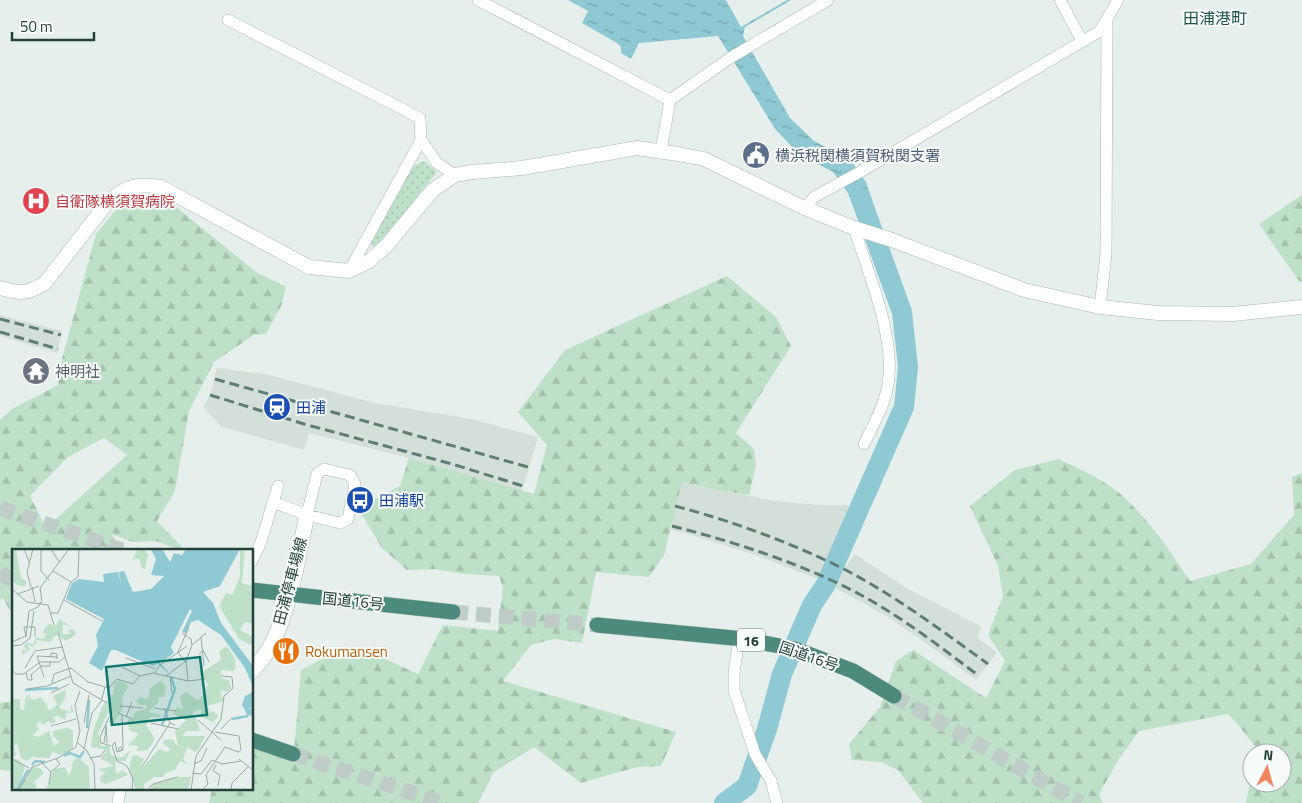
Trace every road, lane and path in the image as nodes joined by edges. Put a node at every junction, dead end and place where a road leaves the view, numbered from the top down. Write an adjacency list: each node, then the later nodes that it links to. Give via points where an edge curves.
1 (478, 0): 8 (street)
2 (828, 0): 8 (street, via 730,58)
3 (1060, 0): 7 (street)
4 (1118, 0): 6 (street)
5 (228, 20): 9 (street, via 420,118)
6 (1107, 20): 7 (street, via 1100,30); 16 (street, via 1106,254)
7 (1082, 41): 12 (street, via 814,197)
8 (670, 100): 10 (street)
9 (421, 140): 11 (street, via 437,163); 14 (street)
10 (661, 151): 11 (street, via 637,148); 12 (street, via 704,159)
11 (455, 176): 14 (street, via 433,190 386,246 368,262)
12 (806, 208): 13 (street)
13 (857, 229): 16 (street, via 1024,290); 18 (street, via 890,355 884,399)
14 (349, 270): 15 (street, via 309,267 161,187 145,184 118,193 107,203 45,283 25,293)
15 (0, 288)
16 (1100, 307): 17 (street, via 1194,314 1233,314)
17 (1302, 307)
18 (864, 444)
19 (278, 486): 20 (street)
20 (272, 502): 21 (street); 22 (street)
21 (307, 515): 21 (street, via 317,474 324,469 350,475 355,484 348,519 340,523); 24 (main road, 田浦停車場線)
22 (254, 557)
23 (254, 590): 24 (highway, 国道16号)
24 (289, 594): 25 (highway, 国道16号); 28 (main road, 田浦停車場線, via 269,649)
25 (453, 612)
26 (597, 625): 27 (highway, 国道16号 / 16)
27 (739, 638): 29 (highway, 国道16号 / 16, via 795,649 853,671); 34 (street, via 734,690 755,754 771,781)
28 (254, 668)
29 (894, 696)
30 (254, 741): 31 (highway)
31 (293, 754)
32 (120, 790): 33 (street)
33 (118, 803)
34 (777, 803)

